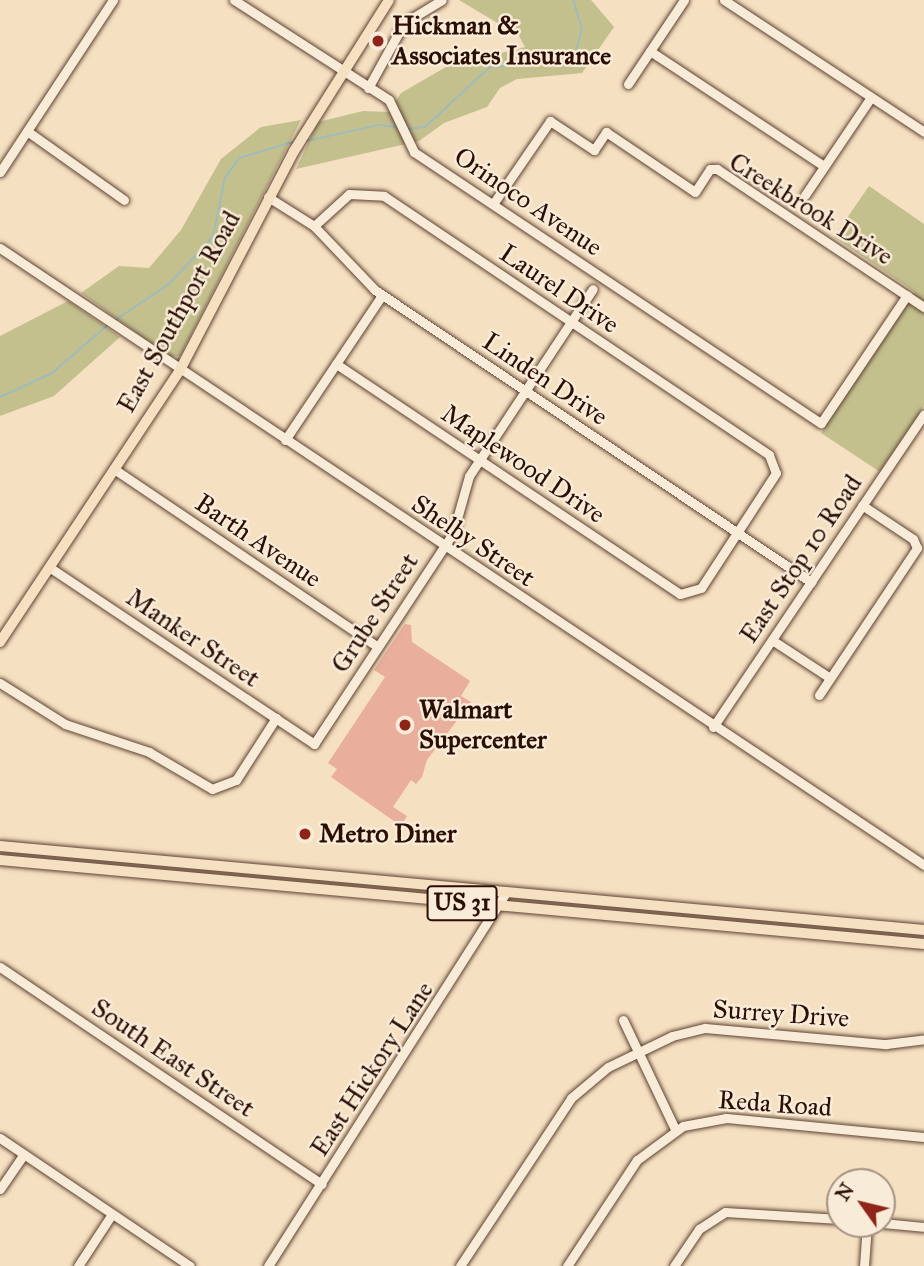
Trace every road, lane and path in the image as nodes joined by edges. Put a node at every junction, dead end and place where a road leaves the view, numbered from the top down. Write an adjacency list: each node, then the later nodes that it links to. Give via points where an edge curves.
1 (113, 0): 13 (street)
2 (234, 0): 7 (street, Orinoco Avenue)
3 (389, 0): 9 (main road, East Southport Road)
4 (442, 0): 11 (street, via 404,23)
5 (684, 0): 8 (street)
6 (724, 0): 12 (street)
7 (249, 4): 9 (street, Orinoco Avenue)
8 (650, 51): 10 (street); 15 (street)
9 (341, 73): 11 (street, Orinoco Avenue); 18 (main road, East Southport Road)
10 (628, 84)
11 (368, 88): 20 (street, Orinoco Avenue, via 389,100 414,152)
12 (871, 97): 14 (street); 15 (street)
13 (27, 131): 16 (street); 19 (street)
14 (924, 132)
15 (824, 166): 17 (street)
16 (0, 172)
17 (806, 195)
18 (268, 197): 21 (street, Linden Drive); 29 (main road, East Southport Road)
19 (124, 200)
20 (493, 204): 25 (street, Creekbrook Drive, via 550,121 594,150 606,132 695,192 710,170 717,169); 25 (street, Orinoco Avenue, via 821,423)
21 (314, 226): 24 (street, Linden Drive); 27 (street, Laurel Drive, via 349,194 382,195)
22 (0, 248): 29 (street, Shelby Street)
23 (593, 289): 27 (street, Grube Street)
24 (382, 295): 28 (street); 30 (street, Linden Drive)
25 (906, 295): 26 (street, Creekbrook Drive)
26 (924, 307)
27 (572, 322): 30 (street, Grube Street); 36 (street, Laurel Drive, via 769,455 776,467)
28 (336, 364): 32 (street); 33 (street, Maplewood Drive)
29 (180, 370): 32 (street, Shelby Street); 34 (main road, East Southport Road)
30 (525, 391): 33 (street, Grube Street); 36 (street, Linden Drive)
31 (924, 414): 35 (street, East Stop 10 Road)
32 (285, 440): 37 (street, Shelby Street)
33 (479, 460): 36 (street, Maplewood Drive, via 677,592 689,594 701,588); 37 (street, Grube Street, via 465,484 457,526)
34 (114, 469): 38 (main road, East Southport Road); 42 (street, Barth Avenue)
35 (862, 505): 39 (street, East Stop 10 Road); 43 (street, via 913,540 916,548)
36 (737, 533): 39 (street, Linden Drive)
37 (443, 547): 42 (street, Grube Street); 47 (street, Shelby Street)
38 (50, 567): 41 (main road, East Southport Road); 46 (street, Manker Street)
39 (811, 582): 40 (street, East Stop 10 Road)
40 (772, 640): 43 (street); 47 (street, East Stop 10 Road)
41 (0, 642)
42 (378, 648): 48 (street, Grube Street)
43 (830, 678): 45 (street)
44 (0, 683): 46 (street, via 65,724 140,747 212,789 236,780)
45 (819, 695)
46 (276, 718): 48 (street, Manker Street)
47 (713, 727): 51 (street, Shelby Street)
48 (314, 744)
49 (0, 846): 52 (main road, US 31)
50 (0, 860): 53 (main road, US 31)
51 (924, 865)
52 (506, 892): 53 (street, East Hickory Lane); 54 (main road, US 31)
53 (501, 907): 55 (main road, US 31); 64 (street, East Hickory Lane)
54 (924, 930)
55 (924, 944)
56 (0, 967): 64 (street, South East Street)
57 (623, 1020): 59 (street)
58 (924, 1039): 59 (street, Surrey Drive, via 886,1044 708,1028 677,1034)
59 (639, 1052): 60 (street); 74 (street, Surrey Drive, via 597,1073 574,1094)
60 (676, 1129): 62 (street, Reda Road, via 726,1118); 75 (street, Reda Road, via 637,1160)
61 (0, 1138): 63 (street)
62 (924, 1138)
63 (24, 1154): 65 (street); 66 (street)
64 (322, 1184): 73 (street, East Hickory Lane)
65 (0, 1189)
66 (112, 1214): 71 (street); 72 (street)
67 (826, 1218): 76 (street, via 725,1212 705,1223)
68 (896, 1224): 69 (street)
69 (924, 1227)
70 (866, 1238): 77 (street)
71 (78, 1266)
72 (190, 1266)
73 (268, 1266)
74 (460, 1266)
75 (567, 1266)
76 (674, 1266)
77 (864, 1266)

